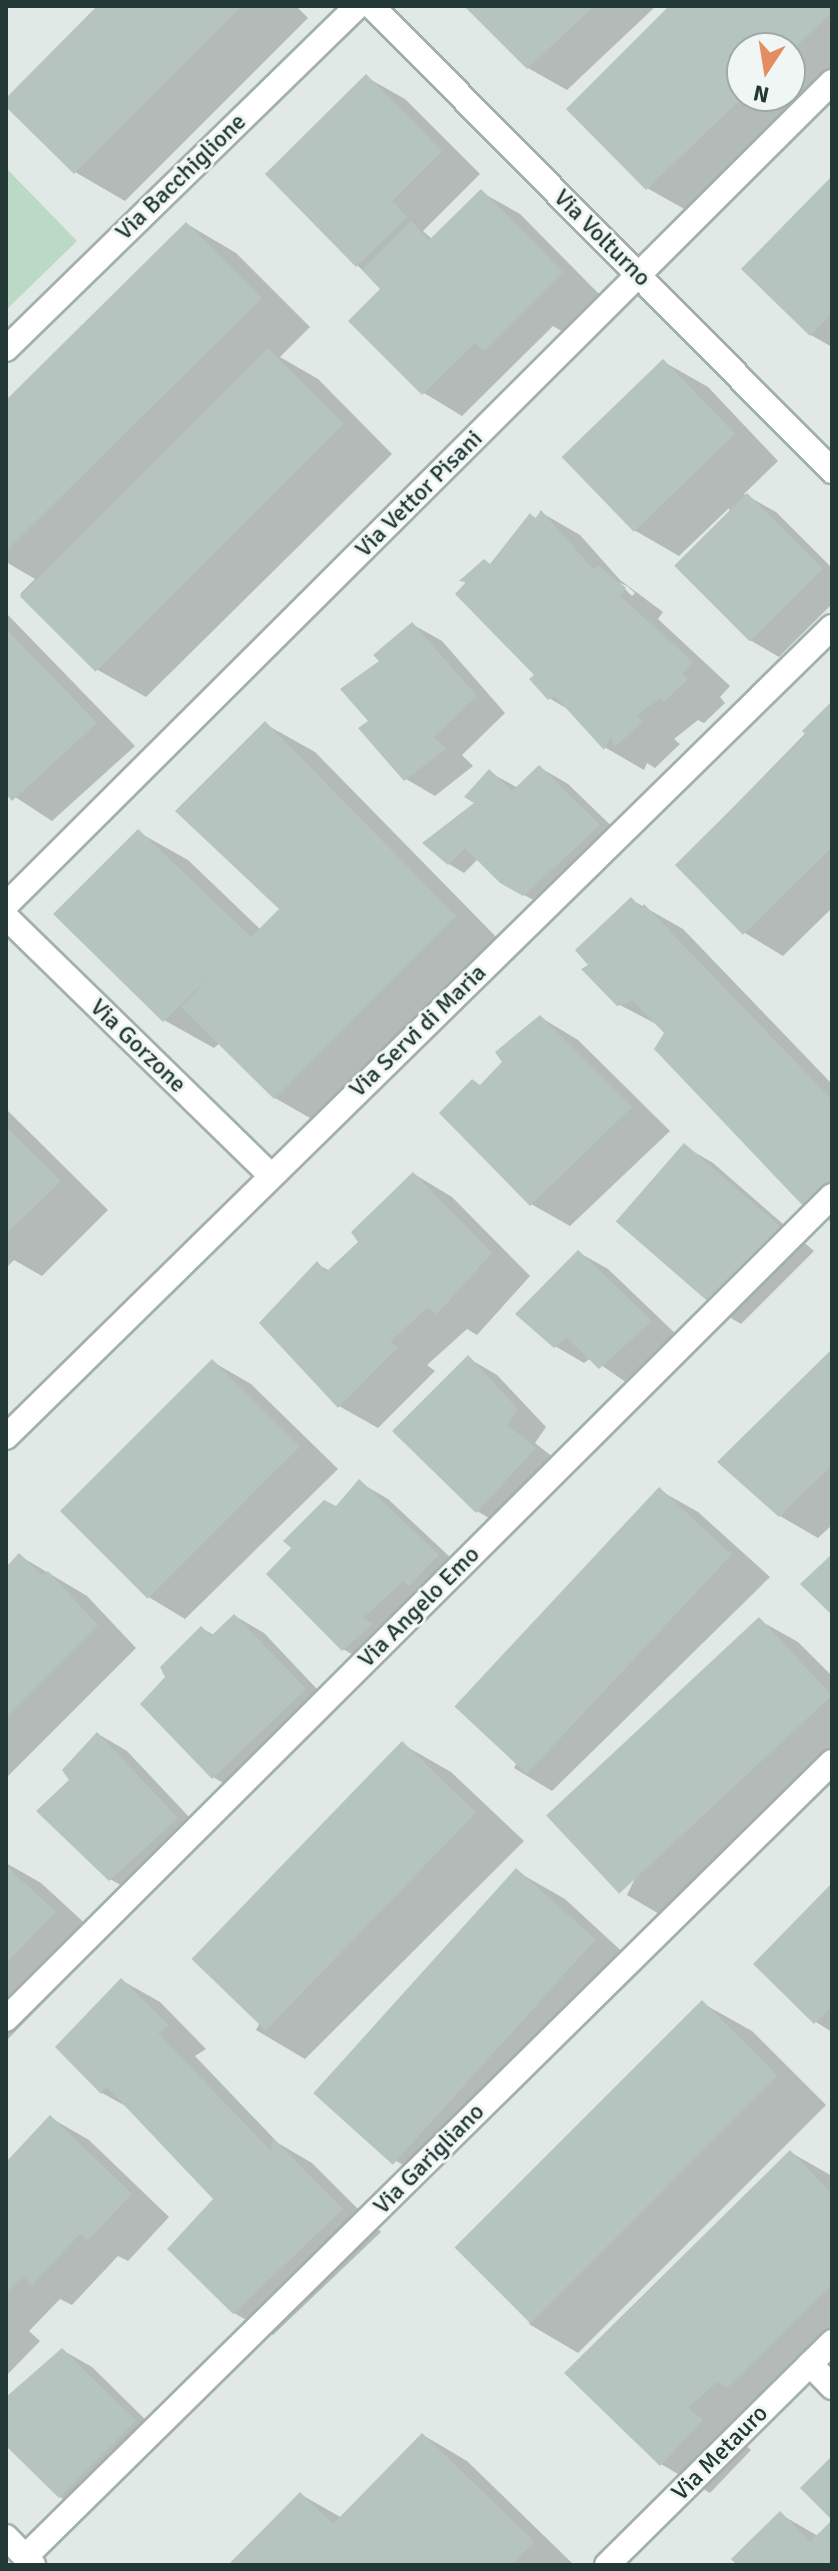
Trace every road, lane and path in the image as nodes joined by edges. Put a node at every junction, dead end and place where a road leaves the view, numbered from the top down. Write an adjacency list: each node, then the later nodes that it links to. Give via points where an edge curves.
1 (357, 6): 5 (street, Via Bacchiglione)
2 (372, 6): 4 (street, Via Volturno)
3 (832, 82): 4 (street, Via Vettor Pisani)
4 (639, 275): 6 (street, Via Volturno); 8 (street, Via Vettor Pisani)
5 (6, 349)
6 (832, 471)
7 (832, 627): 10 (street, Via Servi di Maria)
8 (6, 905)
9 (6, 917): 10 (street, Via Gorzone)
10 (270, 1175): 12 (street, Via Servi di Maria)
11 (832, 1196): 14 (street, Via Angelo Emo)
12 (6, 1437)
13 (832, 1762): 19 (street, Via Garigliano)
14 (6, 2019)
15 (832, 2342): 16 (street, Via Metauro)
16 (810, 2364): 17 (street); 20 (street, Via Metauro)
17 (832, 2387)
18 (6, 2537): 19 (street)
19 (29, 2561)
20 (607, 2565)

